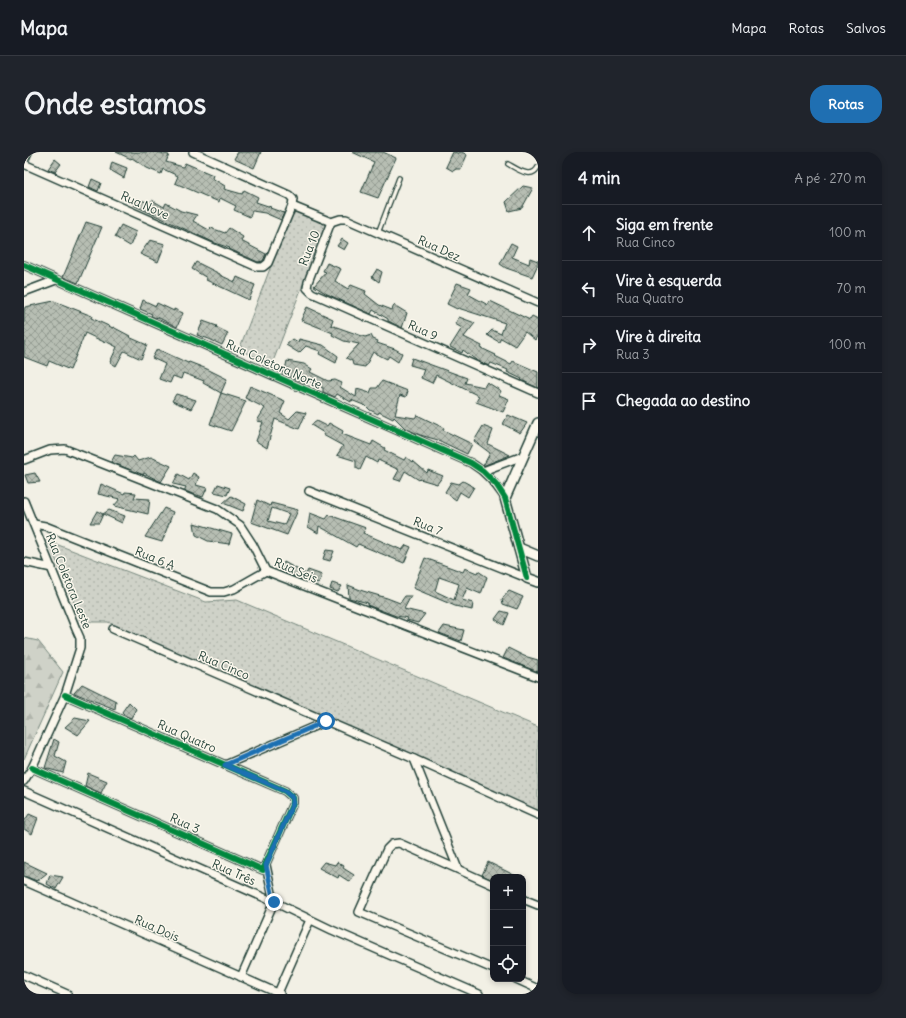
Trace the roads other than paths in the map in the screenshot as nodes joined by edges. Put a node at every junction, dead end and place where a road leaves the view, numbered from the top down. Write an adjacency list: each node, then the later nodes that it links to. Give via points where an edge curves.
1 (28, 152): 3 (street)
2 (193, 152): 7 (street, via 289,195 293,199)
3 (24, 162): 7 (street, Rua Nove, via 257,267 263,267 268,263)
4 (508, 164): 5 (lane, via 532,174)
5 (538, 167)
6 (400, 178): 9 (lane)
7 (292, 206): 8 (street)
8 (331, 222): 9 (street, Rua Dez, via 346,219); 12 (street, Rua 10)
9 (378, 233): 14 (street, Rua Dez)
10 (24, 265): 11 (street, Rua Coletora Norte)
11 (56, 280): 13 (street); 19 (street, Rua Coletora Norte, via 457,457)
12 (308, 282): 15 (street, Rua 9, via 307,288 312,293)
13 (24, 292)
14 (538, 303)
15 (538, 393)
16 (538, 423): 17 (street)
17 (523, 456): 19 (street); 21 (street)
18 (24, 460): 28 (street, Rua Seis, via 50,450 65,449 217,509 240,525)
19 (483, 471): 21 (street, Rua Coletora Norte)
20 (309, 491): 29 (street, Rua 7)
21 (505, 498): 24 (street)
22 (24, 501): 23 (street, Rua Coletora Leste)
23 (34, 524): 27 (street, Rua Coletora Leste); 28 (street, Rua 6 A, via 45,526 211,592 234,590)
24 (519, 548): 25 (street); 29 (street)
25 (538, 556)
26 (24, 562): 27 (street)
27 (52, 568): 33 (street, Rua Coletora Leste, via 80,638 80,648)
28 (266, 571): 32 (street, Rua Seis)
29 (527, 578): 30 (street, Rua 7)
30 (538, 582)
31 (113, 629): 34 (street, Rua Cinco)
32 (538, 677)
33 (65, 695): 36 (street, Rua Quatro); 37 (street, Rua Coletora Leste)
34 (326, 721): 35 (street, Rua Cinco); 36 (street)
35 (414, 759): 40 (street, Rua Cinco); 42 (street)
36 (225, 765): 41 (street, Rua Quatro, via 285,791 293,798)
37 (32, 768): 38 (street, Rua Coletora Leste); 41 (street, Rua 3, via 263,870)
38 (24, 781)
39 (24, 791): 46 (street, Rua Três)
40 (538, 815)
41 (266, 865): 46 (street)
42 (458, 869): 44 (street); 49 (street, via 400,843 392,844 387,849 359,912)
43 (24, 881): 51 (street, Rua Dois)
44 (490, 884)
45 (526, 900): 47 (street)
46 (274, 902): 48 (street, Rua Três); 51 (street)
47 (538, 906)
48 (310, 920): 55 (street); 56 (street, Rua Três)
49 (490, 968)
50 (24, 975): 54 (street)
51 (241, 977): 55 (street, Rua Dois)
52 (523, 982): 53 (street)
53 (538, 988)
54 (67, 994)
55 (279, 994)
56 (479, 994)

